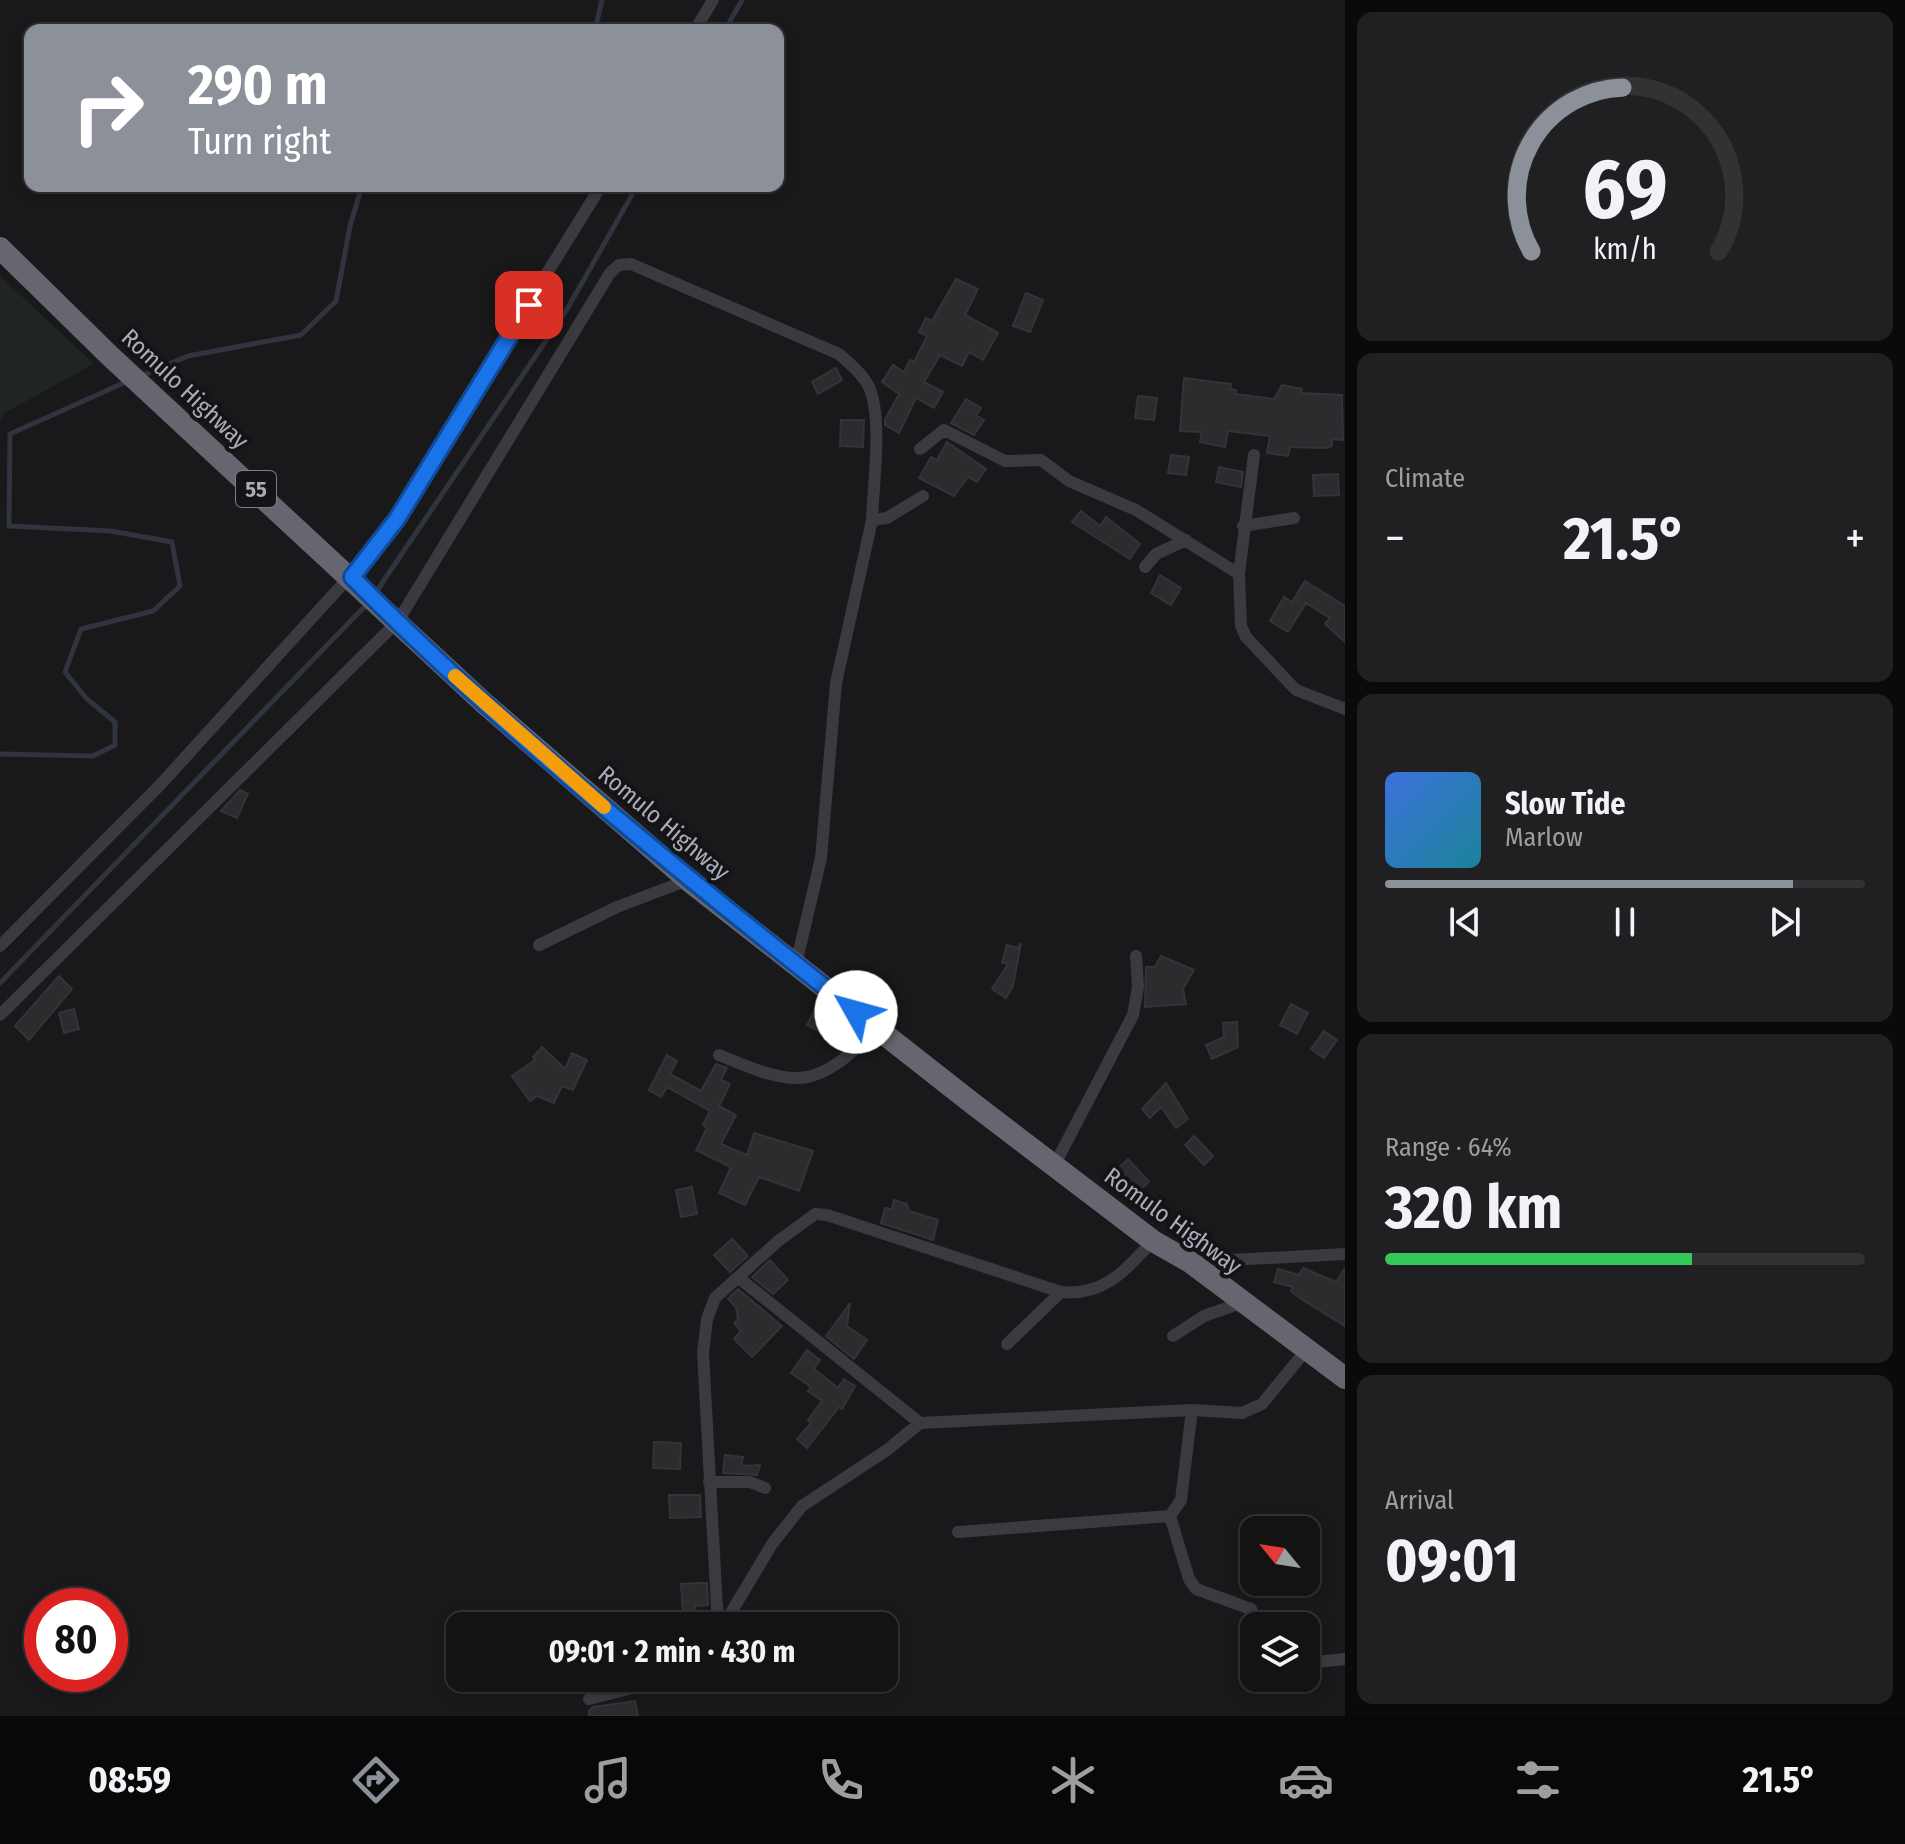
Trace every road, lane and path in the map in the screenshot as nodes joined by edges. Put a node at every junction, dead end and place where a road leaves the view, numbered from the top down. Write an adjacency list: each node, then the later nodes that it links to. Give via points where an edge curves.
1 (713, 0): 2 (street)
2 (699, 24)
3 (597, 192): 14 (street, via 397,519)
4 (0, 248): 14 (highway, Romulo Highway / 55)
5 (920, 449): 11 (street, via 944,430 1005,461 1041,460 1069,481 1136,510)
6 (1254, 455): 10 (street)
7 (923, 496): 9 (street, via 887,518)
8 (1294, 518): 10 (street)
9 (872, 520): 15 (street, via 874,409 869,386 855,369 825,348 631,264 619,265); 21 (street, via 836,683 821,858)
10 (1243, 526): 13 (street)
11 (1186, 540): 12 (street, via 1156,554); 13 (street)
12 (1145, 567)
13 (1239, 574): 16 (street, via 1246,637 1296,690)
14 (354, 579): 15 (highway, Romulo Highway / 55); 19 (street)
15 (394, 617): 17 (highway, Romulo Highway / 55, via 484,703); 22 (street)
16 (1345, 709)
17 (688, 880): 18 (street); 21 (highway, Romulo Highway / 55)
18 (539, 945)
19 (0, 946)
20 (1136, 956): 25 (street, via 1138,987 1129,1024)
21 (796, 964): 23 (highway, Romulo Highway / 55)
22 (0, 1015)
23 (877, 1028): 24 (street, via 843,1063 791,1080 775,1079); 25 (highway, Romulo Highway / 55)
24 (719, 1055)
25 (1054, 1166): 26 (highway, Romulo Highway / 55)
26 (1153, 1241): 28 (highway, Romulo Highway / 55); 30 (street, via 1116,1280 1096,1290)
27 (1345, 1254): 28 (street)
28 (1190, 1262): 31 (highway, Romulo Highway / 55)
29 (739, 1278): 30 (street, via 815,1214); 37 (street); 38 (street, via 715,1298 707,1319 703,1353)
30 (1061, 1292): 33 (street)
31 (1241, 1303): 32 (street, via 1204,1316); 34 (highway, Romulo Highway / 55)
32 (1173, 1336)
33 (1007, 1344)
34 (1307, 1349): 35 (highway, Romulo Highway / 55); 36 (street, via 1253,1410)
35 (1345, 1378)
36 (1192, 1410): 37 (street); 40 (street, via 1181,1500)
37 (920, 1423): 43 (street, via 802,1506)
38 (709, 1482): 39 (street, via 750,1482); 42 (street)
39 (765, 1488)
40 (1170, 1516): 41 (street); 44 (street, via 1196,1589)
41 (958, 1532)
42 (719, 1612)
43 (729, 1612)
44 (1252, 1612)
45 (1345, 1659): 46 (street)
46 (1320, 1662)
47 (616, 1692): 48 (street)
48 (589, 1699)

